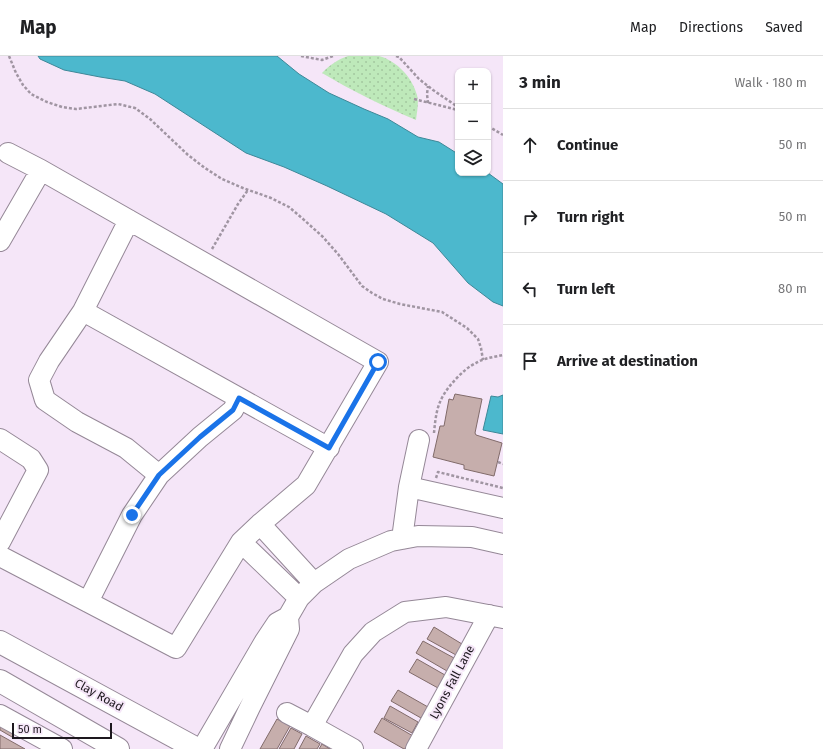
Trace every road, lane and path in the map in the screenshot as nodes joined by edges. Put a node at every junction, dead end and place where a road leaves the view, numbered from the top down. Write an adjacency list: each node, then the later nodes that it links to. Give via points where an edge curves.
1 (9, 56): 14 (path, via 16,73 31,94 62,107 118,104 135,108 188,156 222,179)
2 (301, 56): 3 (path, via 322,60)
3 (333, 56)
4 (396, 56): 5 (path)
5 (428, 86): 7 (path); 8 (path)
6 (414, 99): 7 (path)
7 (428, 102): 9 (path)
8 (455, 106)
9 (455, 107)
10 (491, 128): 11 (path)
11 (503, 135)
12 (8, 153): 13 (street)
13 (41, 170): 15 (street); 16 (street)
14 (248, 190): 17 (path); 20 (path, via 289,207 323,237 362,286 372,293 400,304 442,312 467,328 478,340)
15 (129, 220): 17 (street); 18 (street)
16 (0, 241)
17 (204, 263): 24 (street, via 378,362)
18 (82, 311): 21 (street); 27 (street, via 39,380 45,400 78,422 126,448)
19 (503, 355): 20 (path)
20 (483, 360): 23 (path, via 465,370 446,391 440,401 433,439)
21 (239, 398): 24 (street); 27 (street, via 233,410)
22 (0, 439): 34 (street, via 32,459 38,470)
23 (419, 440): 28 (street)
24 (329, 448): 32 (street, via 306,485)
25 (498, 462): 26 (path)
26 (503, 464)
27 (159, 475): 40 (street, via 132,515)
28 (409, 487): 30 (street); 33 (street)
29 (503, 488): 30 (path, via 438,472)
30 (433, 492): 31 (street)
31 (503, 508)
32 (260, 524): 35 (street); 38 (street)
33 (402, 539): 36 (street, via 418,536 472,537); 38 (street, via 390,541 349,559)
34 (0, 542)
35 (241, 542): 39 (street); 40 (street, via 176,648)
36 (503, 544)
37 (0, 556): 40 (street)
38 (314, 583): 39 (street)
39 (299, 598): 41 (street)
40 (88, 602)
41 (288, 617): 51 (street, via 277,623 265,641); 52 (street, via 289,629)
42 (496, 617): 47 (street, via 446,606 405,612 373,632 353,654); 54 (street, Lyons Fall Lane)
43 (0, 642): 50 (main road, Clay Road)
44 (0, 681): 49 (main road)
45 (287, 713): 47 (street)
46 (0, 715): 48 (street)
47 (312, 726): 53 (street)
48 (62, 749)
49 (118, 749)
50 (197, 749)
51 (202, 749)
52 (230, 749)
53 (353, 749)
54 (416, 749)

